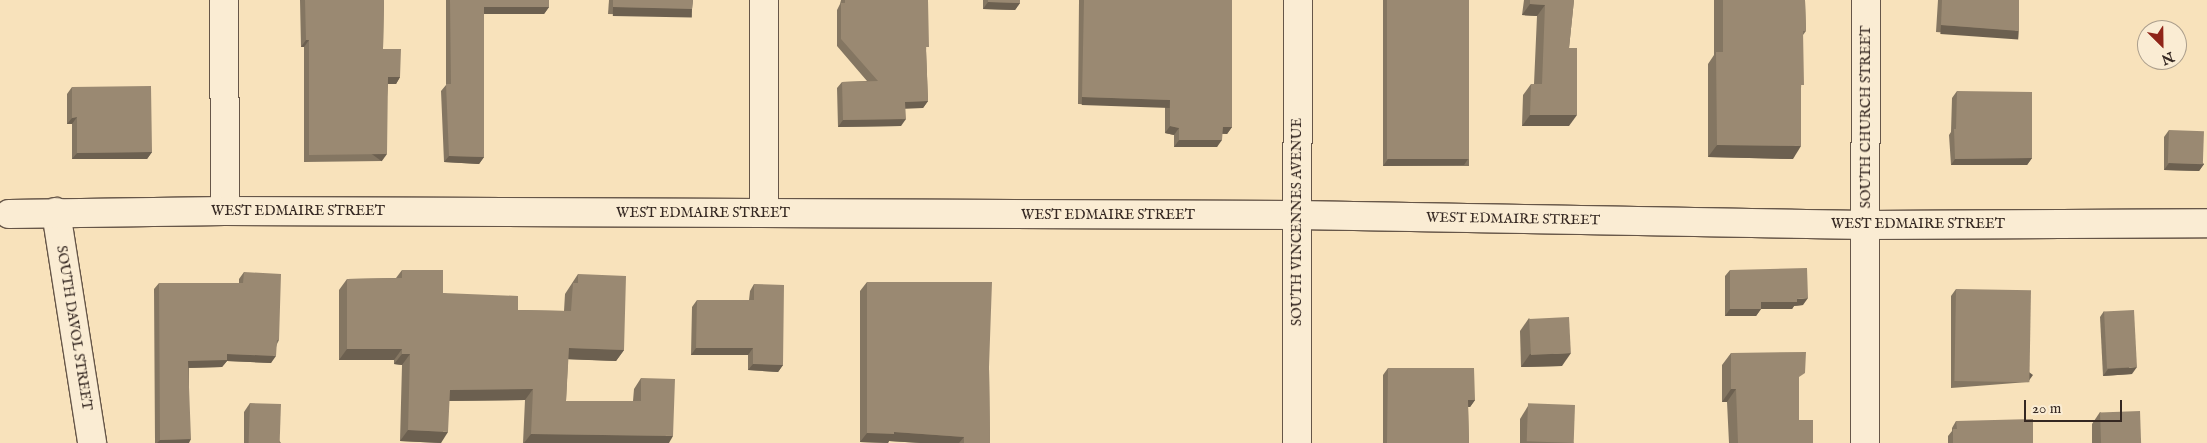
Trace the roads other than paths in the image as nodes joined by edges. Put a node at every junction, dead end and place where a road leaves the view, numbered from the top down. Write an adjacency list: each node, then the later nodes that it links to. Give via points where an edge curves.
1 (224, 0): 5 (street)
2 (764, 0): 8 (street)
3 (1298, 0): 9 (street, SOUTH VINCENNES AVENUE)
4 (1866, 0): 11 (street, SOUTH CHURCH STREET)
5 (225, 211): 6 (street, WEST EDMAIRE STREET); 8 (street, WEST EDMAIRE STREET)
6 (56, 212): 7 (street, WEST EDMAIRE STREET); 12 (street, SOUTH DAVOL STREET)
7 (9, 214)
8 (764, 214): 9 (street, WEST EDMAIRE STREET)
9 (1297, 215): 11 (street, WEST EDMAIRE STREET); 13 (street, SOUTH VINCENNES AVENUE)
10 (2207, 223): 11 (street, WEST EDMAIRE STREET)
11 (1866, 225): 14 (street, SOUTH CHURCH STREET)
12 (92, 443)
13 (1297, 443)
14 (1865, 443)

